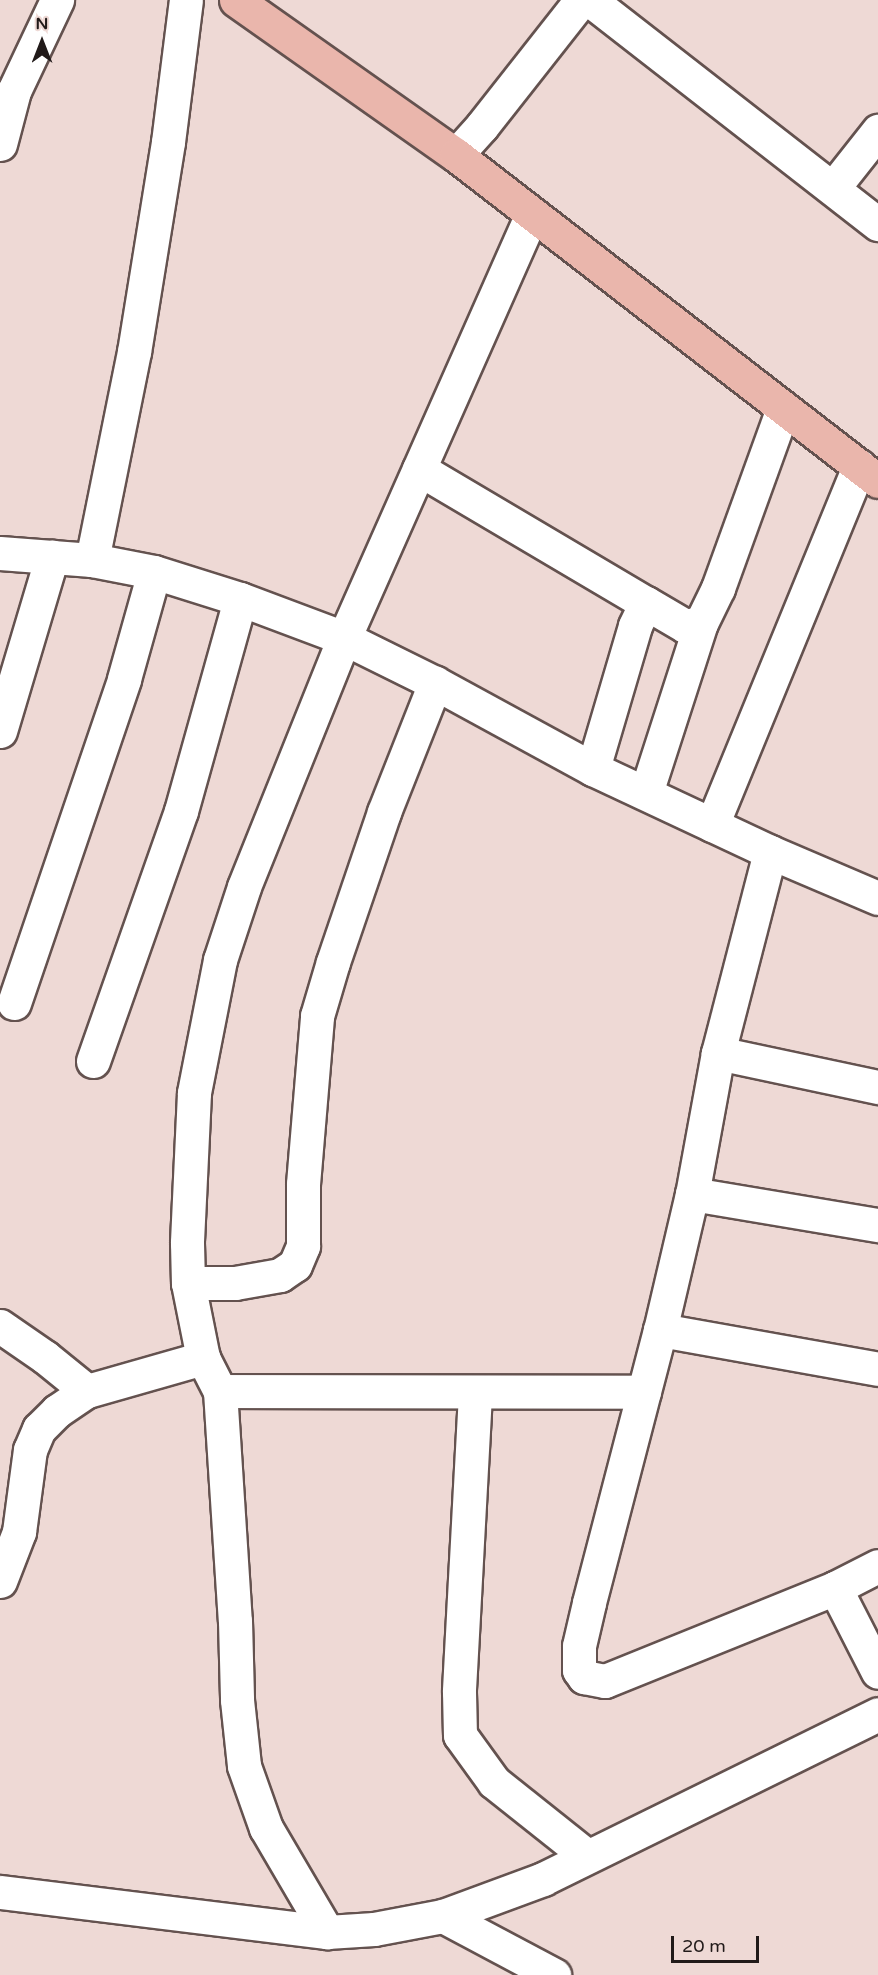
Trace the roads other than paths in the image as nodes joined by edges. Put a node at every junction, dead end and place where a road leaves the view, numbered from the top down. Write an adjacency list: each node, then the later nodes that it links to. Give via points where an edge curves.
1 (57, 0): 7 (street, via 15,91)
2 (186, 0): 17 (street, via 136,341)
3 (236, 0): 8 (main road)
4 (581, 0): 8 (street)
5 (590, 0): 9 (street)
6 (878, 131): 9 (street)
7 (0, 144)
8 (456, 155): 10 (main road)
9 (833, 189): 11 (street)
10 (532, 214): 12 (main road); 13 (street)
11 (878, 224)
12 (783, 408): 14 (main road); 21 (street, via 718,588)
13 (419, 469): 20 (street); 22 (street)
14 (868, 474): 27 (street)
15 (0, 554): 16 (street)
16 (52, 557): 17 (street); 24 (street)
17 (92, 560): 18 (street)
18 (154, 572): 19 (street); 30 (street, via 124,679)
19 (240, 598): 22 (street); 32 (street, via 181,811)
20 (646, 603): 21 (street, via 685,626); 25 (street, via 635,626)
21 (701, 623): 26 (street)
22 (344, 638): 23 (street); 36 (street, via 244,887 220,960 194,1093)
23 (435, 683): 25 (street); 36 (street, via 384,812 317,1016 303,1184 303,1246 295,1265 280,1275 236,1282)
24 (0, 731)
25 (593, 769): 26 (street)
26 (646, 793): 27 (street)
27 (712, 825): 28 (street)
28 (771, 852): 29 (street); 31 (street)
29 (878, 898)
30 (14, 1003)
31 (718, 1053): 33 (street); 34 (street)
32 (93, 1061)
33 (878, 1087)
34 (692, 1194): 35 (street); 38 (street)
35 (878, 1225)
36 (188, 1283): 39 (street)
37 (0, 1326): 41 (street)
38 (660, 1330): 40 (street); 43 (street)
39 (203, 1358): 41 (street); 42 (street)
40 (878, 1369)
41 (87, 1391): 46 (street, via 39,1429 30,1450 19,1532)
42 (220, 1391): 44 (street); 53 (street, via 244,1766 266,1828)
43 (644, 1392): 44 (street); 47 (street, via 579,1646 579,1670 584,1677 605,1681)
44 (475, 1394): 50 (street, via 460,1735 494,1782)
45 (878, 1566): 47 (street)
46 (0, 1581)
47 (835, 1588): 48 (street)
48 (878, 1672)
49 (878, 1714): 50 (street)
50 (587, 1857): 52 (street, via 543,1879)
51 (0, 1892): 53 (street)
52 (443, 1916): 53 (street, via 374,1929); 54 (street)
53 (327, 1932)
54 (554, 1975)

